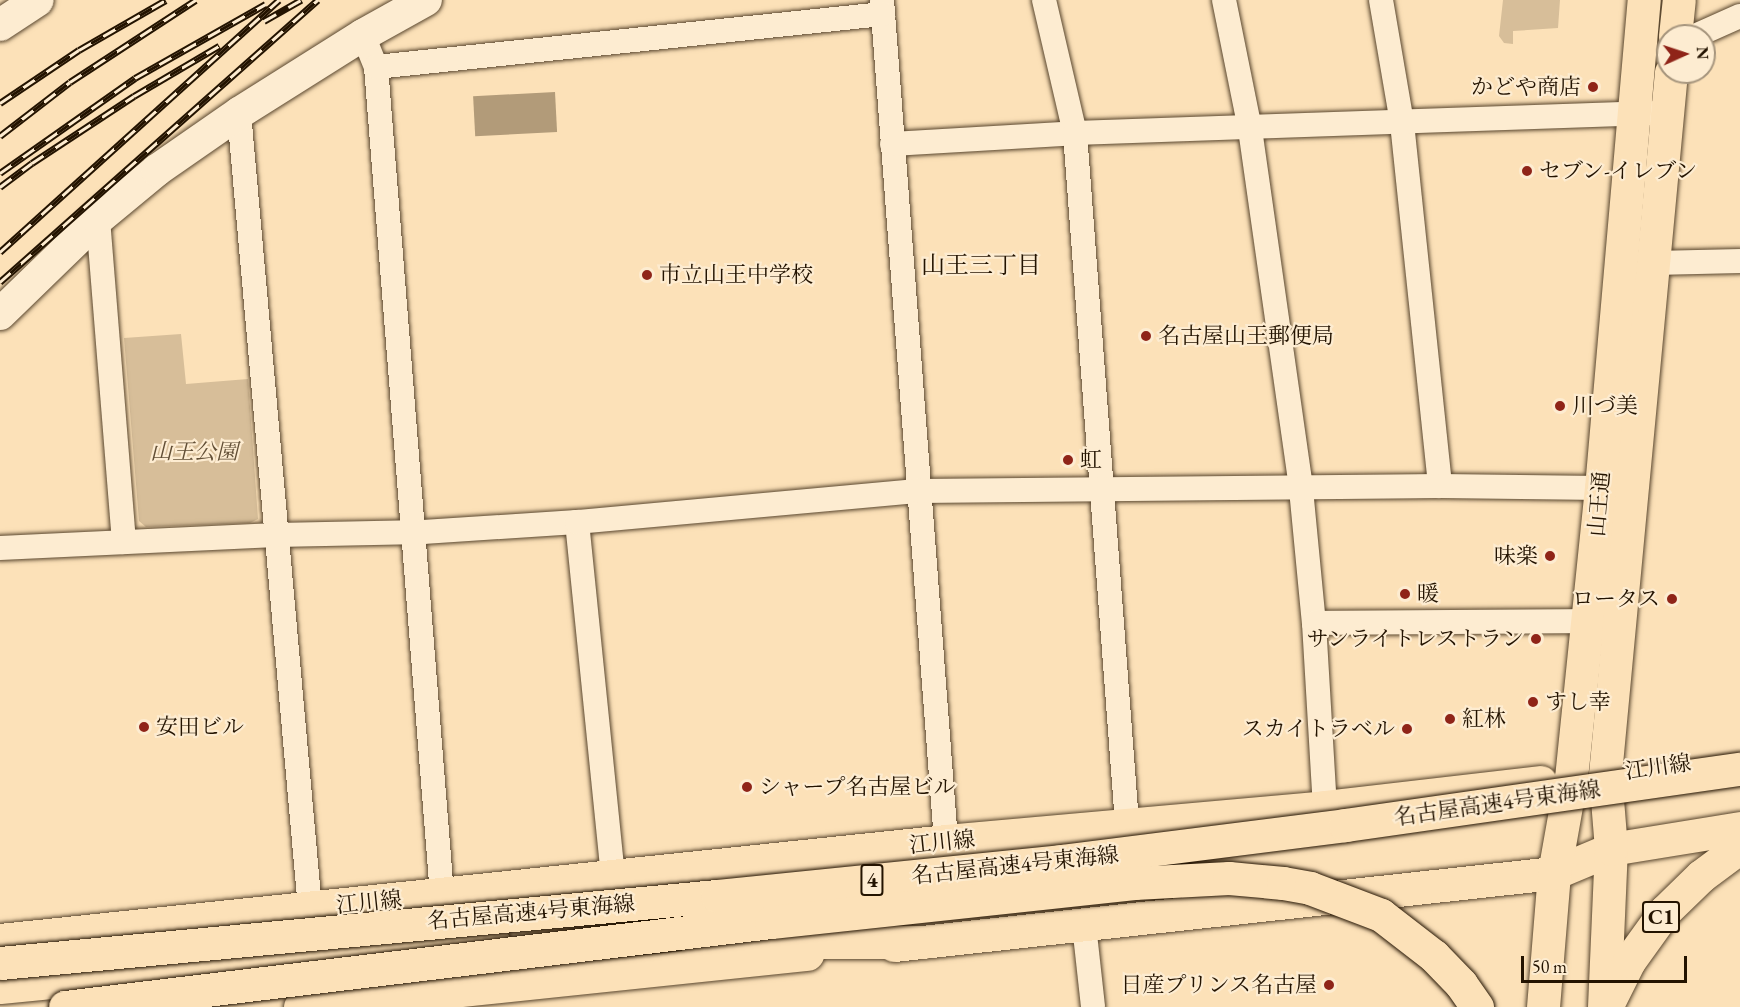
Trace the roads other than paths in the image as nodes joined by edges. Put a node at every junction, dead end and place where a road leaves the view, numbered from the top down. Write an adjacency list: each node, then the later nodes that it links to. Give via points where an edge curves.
1 (38, 0): 11 (street)
2 (426, 0): 13 (street)
3 (1044, 0): 21 (street)
4 (1224, 0): 20 (street)
5 (1381, 0): 19 (street)
6 (1644, 0): 17 (main road, 山王通)
7 (1679, 0): 10 (main road)
8 (882, 7): 14 (street); 22 (street)
9 (1740, 16): 12 (street)
10 (1676, 24)
11 (0, 25)
12 (1716, 27)
13 (363, 35): 14 (street); 16 (street)
14 (376, 67): 33 (street)
15 (1670, 84): 18 (main road, 山王通)
16 (239, 113): 23 (street, via 157,170); 34 (street)
17 (1633, 113): 18 (street); 19 (street); 28 (main road, 山王通)
18 (1666, 113): 25 (main road, 山王通)
19 (1402, 123): 20 (street); 27 (street)
20 (1250, 129): 21 (street); 30 (street)
21 (1075, 133): 22 (street); 29 (street)
22 (892, 144): 31 (street)
23 (98, 219): 26 (street); 35 (street)
24 (1740, 261): 25 (street)
25 (1655, 263): 41 (main road, 山王通)
26 (0, 314)
27 (1440, 486): 28 (street); 30 (street)
28 (1601, 488): 37 (main road, 山王通)
29 (1101, 489): 30 (street); 31 (street); 44 (street)
30 (1301, 489): 38 (street)
31 (920, 491): 32 (street); 46 (street)
32 (577, 522): 33 (street); 50 (street)
33 (412, 533): 34 (street); 51 (street)
34 (276, 535): 35 (street); 52 (street)
35 (124, 542): 36 (street)
36 (0, 548)
37 (1588, 621): 38 (street); 42 (main road, 山王通)
38 (1314, 623): 43 (street)
39 (1740, 756): 41 (main road, 江川線)
40 (1740, 769): 56 (main road, 名古屋高速4号東海線 / 4, bridge, via 1060,861)
41 (1605, 774): 42 (main road, 江川線); 48 (main road, 山王通)
42 (1571, 778): 43 (main road, 江川線); 49 (main road, 山王通)
43 (1325, 807): 44 (main road, 江川線)
44 (1127, 823): 46 (main road, 江川線)
45 (1740, 828): 48 (main road)
46 (946, 841): 50 (main road, 江川線)
47 (1740, 847): 63 (main road, C1, via 1701,876 1665,911 1629,961)
48 (1611, 849): 49 (main road); 63 (main road, 山王通)
49 (1554, 873): 53 (main road); 62 (main road, 山王通)
50 (613, 877): 51 (main road, 江川線)
51 (442, 895): 52 (main road, 江川線)
52 (310, 908): 54 (main road, 江川線)
53 (1084, 925): 55 (main road); 60 (street)
54 (0, 940)
55 (923, 942): 57 (main road, via 462,943); 59 (main road)
56 (0, 963)
57 (0, 987)
58 (65, 1007): 61 (main road, 名古屋高速4号東海線 / 4, bridge, via 771,922 1134,883 1229,878 1310,888 1381,915 1434,956)
59 (300, 1007)
60 (1093, 1007)
61 (1477, 1007)
62 (1543, 1007)
63 (1605, 1007)

